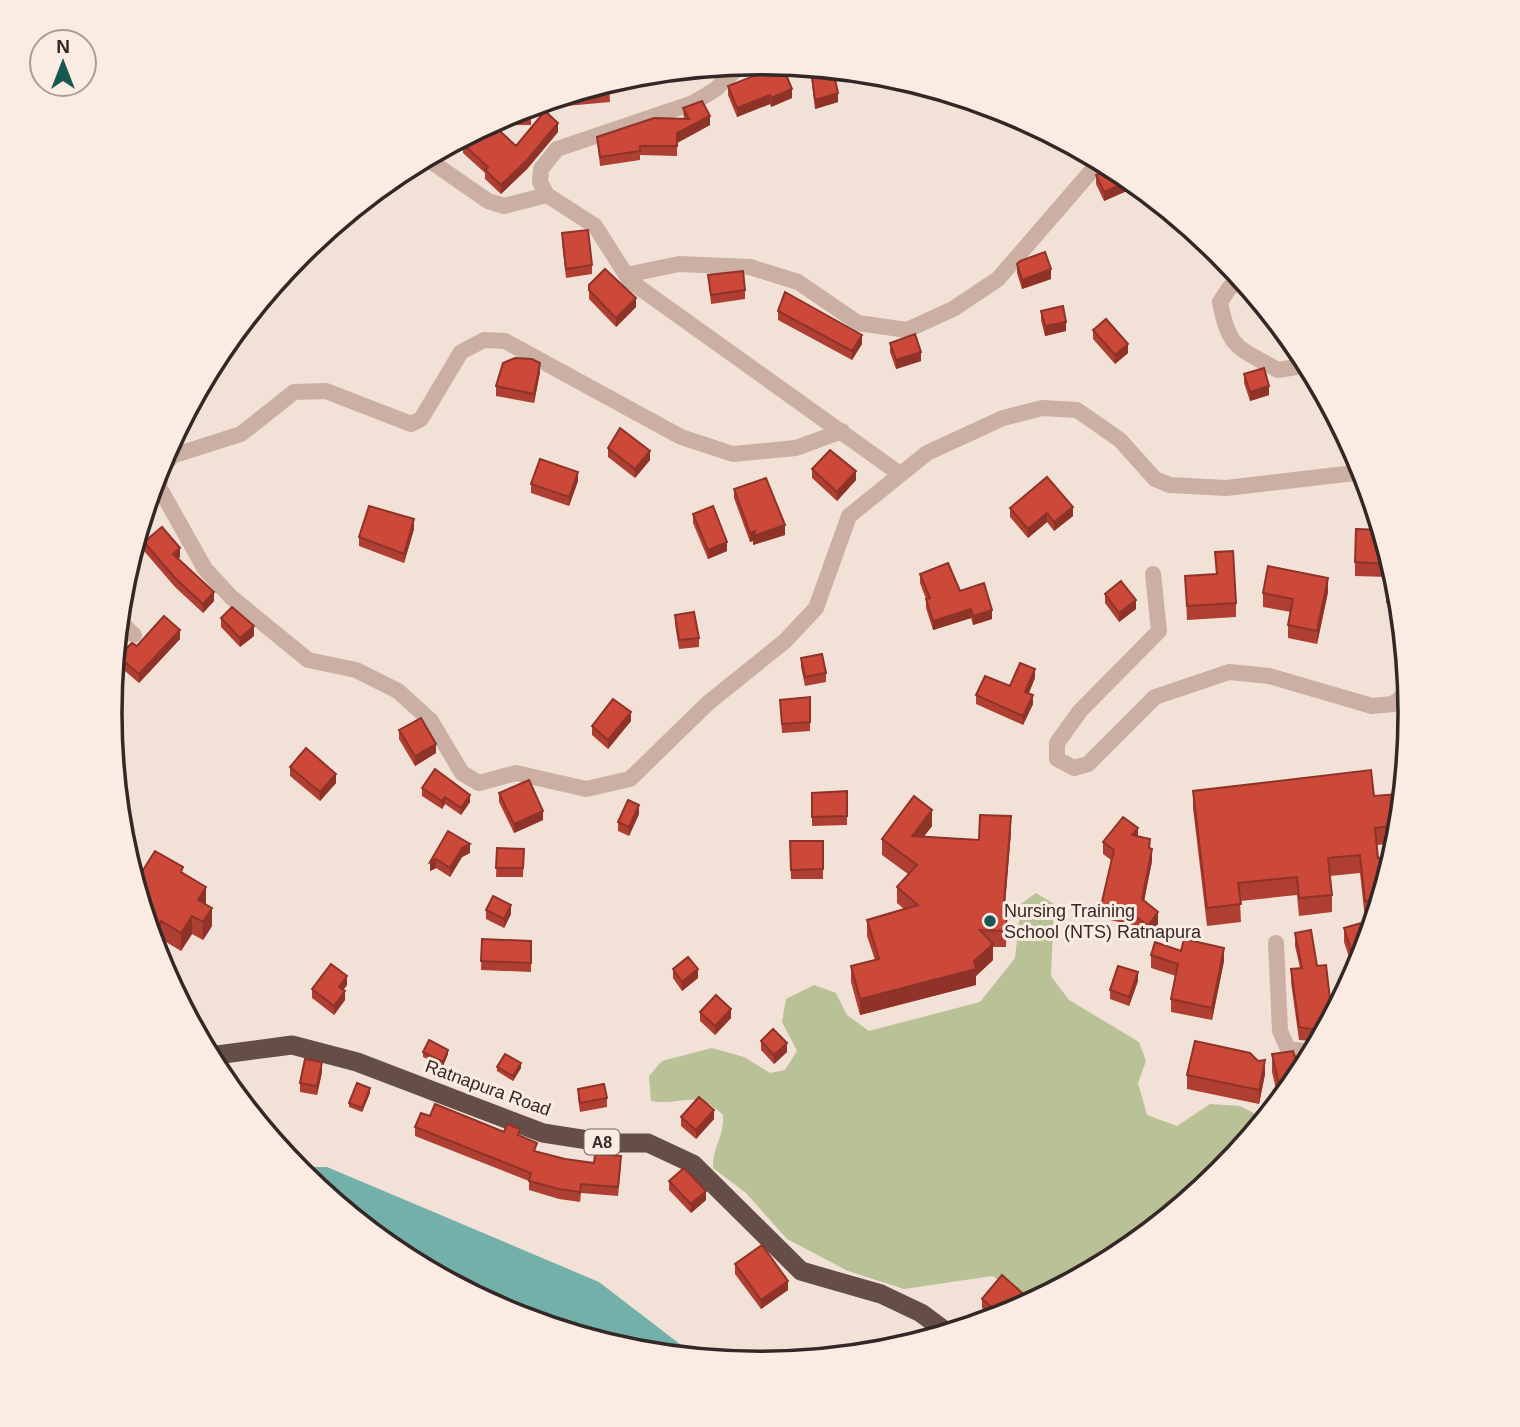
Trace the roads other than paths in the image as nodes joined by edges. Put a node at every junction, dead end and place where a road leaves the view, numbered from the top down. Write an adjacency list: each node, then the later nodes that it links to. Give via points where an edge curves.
1 (729, 76): 4 (street, via 693,103 557,149 541,169 540,182)
2 (435, 164): 4 (street, via 488,201 504,205)
3 (1093, 169): 5 (street, via 999,279 953,310 907,330 858,323 798,282 750,267 679,264)
4 (547, 195): 5 (street, via 595,226)
5 (626, 275): 8 (street)
6 (1233, 285): 7 (street, via 1220,302 1233,344 1278,370)
7 (1296, 367)
8 (842, 430): 9 (street, via 796,449 733,454 681,437 505,341 484,340 461,352 421,419 411,424 326,391 294,392 242,434); 11 (street)
9 (177, 454)
10 (1352, 473): 11 (street, via 1226,488 1170,485 1154,479 1119,440 1077,411 1042,408 1003,418 927,453)
11 (900, 474): 12 (street, via 849,516 816,608 785,641 708,703 630,779 586,789 516,773 479,783 462,773 431,721 398,691 356,670 308,660 231,597 205,569)
12 (162, 492)
13 (1153, 574): 16 (street, via 1159,631 1080,711 1057,743 1057,759 1074,768 1088,765 1155,697 1229,672 1269,676 1372,706)
14 (127, 629): 15 (street)
15 (134, 635)
16 (1398, 700)
17 (1276, 943): 18 (street, via 1280,1031 1288,1049)
18 (1302, 1051)
19 (220, 1054): 20 (highway, Ratnapura Road / A8, via 292,1045 357,1062 543,1133 607,1143 648,1143 693,1164 801,1271 881,1294)
20 (938, 1326)

